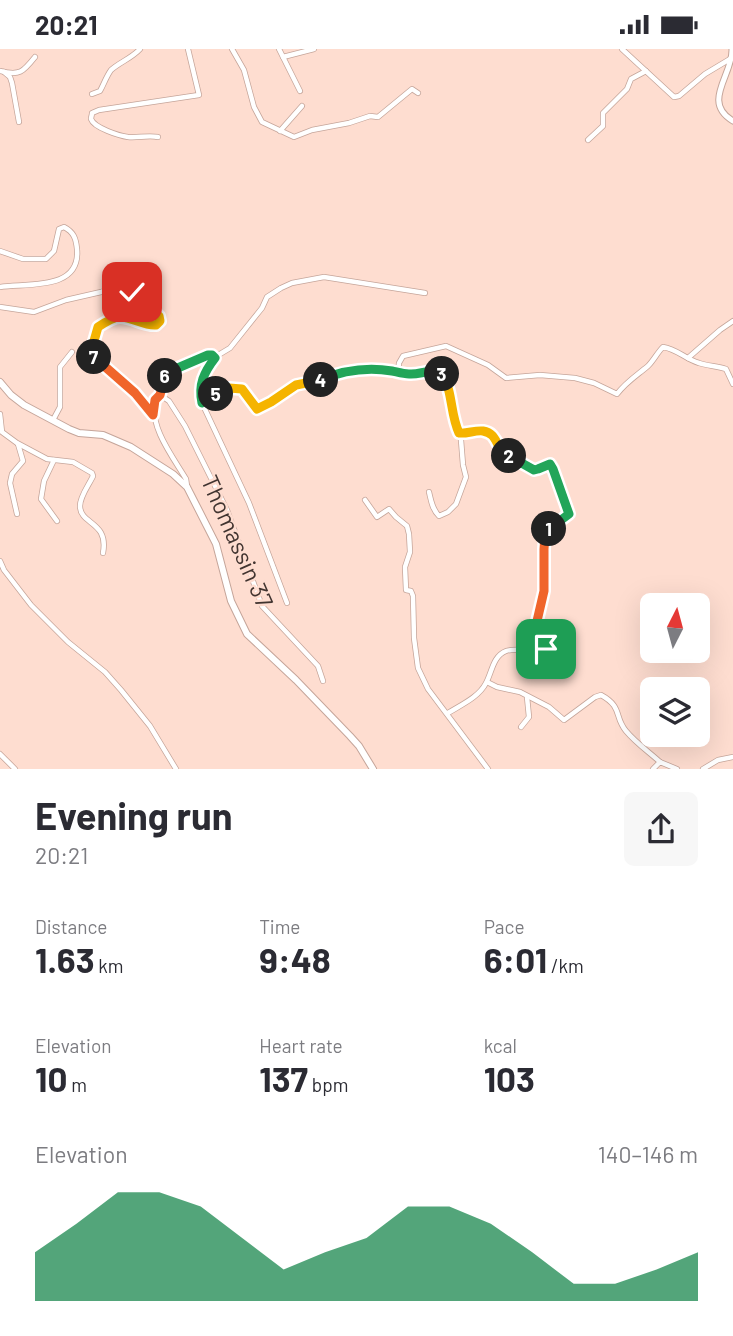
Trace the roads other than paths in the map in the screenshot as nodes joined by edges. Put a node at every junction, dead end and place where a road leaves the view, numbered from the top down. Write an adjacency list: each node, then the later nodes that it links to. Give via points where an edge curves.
1 (140, 49): 15 (street)
2 (188, 49): 20 (street, via 199,95 92,113 93,122 116,134)
3 (232, 49): 19 (street, via 262,122)
4 (279, 49): 9 (street)
5 (314, 49): 9 (street)
6 (622, 49): 12 (street)
7 (732, 49): 10 (street)
8 (35, 57): 11 (street, via 24,71)
9 (283, 57): 13 (street)
10 (733, 58): 12 (street, via 674,97); 17 (street, via 718,104)
11 (2, 71): 18 (street, via 12,83)
12 (646, 71): 21 (street, via 631,79 603,113 603,126)
13 (300, 91)
14 (418, 93): 19 (street, via 412,89 378,117 295,137)
15 (92, 94)
16 (302, 106): 19 (street)
17 (733, 121)
18 (19, 122)
19 (280, 131)
20 (158, 137)
21 (588, 140)
22 (0, 251): 23 (street, via 23,259 46,258 64,227 76,239 77,255 75,268 63,279)
23 (0, 287)
24 (425, 293): 28 (street, via 324,277 292,283 267,297 230,348)
25 (0, 307): 36 (street, via 34,312 120,286 132,292 160,321 156,325 120,317 108,321 98,327 93,357)
26 (733, 321): 29 (street)
27 (72, 352): 37 (street, via 61,367 60,407)
28 (215, 358): 33 (street, via 208,355 166,373); 34 (street, via 203,375)
29 (688, 358): 30 (street, via 663,347 617,394 575,378 506,377 446,346 403,356); 32 (street, via 726,369)
30 (398, 372): 34 (street, via 353,370 296,385 257,409 237,388); 38 (street, via 442,374)
31 (0, 382): 37 (main road, via 24,405)
32 (733, 384)
33 (160, 395): 36 (street); 49 (street, Thomassin 37, via 185,426 227,510 262,606 318,666)
34 (202, 403): 48 (street, via 249,503)
35 (0, 414): 39 (street, via 2,432)
36 (153, 415): 41 (street)
37 (53, 420): 41 (main road, via 79,433 103,435 131,447)
38 (459, 433): 42 (street, via 466,477 456,504 439,516); 50 (street, via 488,432 506,453 534,470 550,464 569,514 545,535 544,591 537,621 547,647 502,652)
39 (17, 443): 40 (street); 44 (street, via 23,461 10,483)
40 (54, 460): 45 (street, via 41,499); 46 (street, via 73,462 92,473 80,507 82,515 102,531)
41 (187, 487): 59 (main road, via 216,544 231,601 247,634 350,736)
42 (429, 492)
43 (365, 500): 52 (street, via 377,517 389,509 407,526 406,590 413,596 418,668)
44 (17, 514)
45 (57, 521)
46 (103, 553)
47 (0, 561): 58 (street, via 31,605 121,690)
48 (287, 603)
49 (323, 681)
50 (487, 682): 51 (street); 52 (street)
51 (527, 696): 53 (street, via 529,717); 56 (street, via 564,720 601,695 614,703 627,733)
52 (447, 713): 60 (street)
53 (521, 727)
54 (0, 754): 57 (street)
55 (733, 757): 63 (street)
56 (660, 762): 61 (street); 62 (street)
57 (15, 769)
58 (176, 769)
59 (373, 769)
60 (488, 769)
61 (653, 769)
62 (677, 769)
63 (703, 769)

